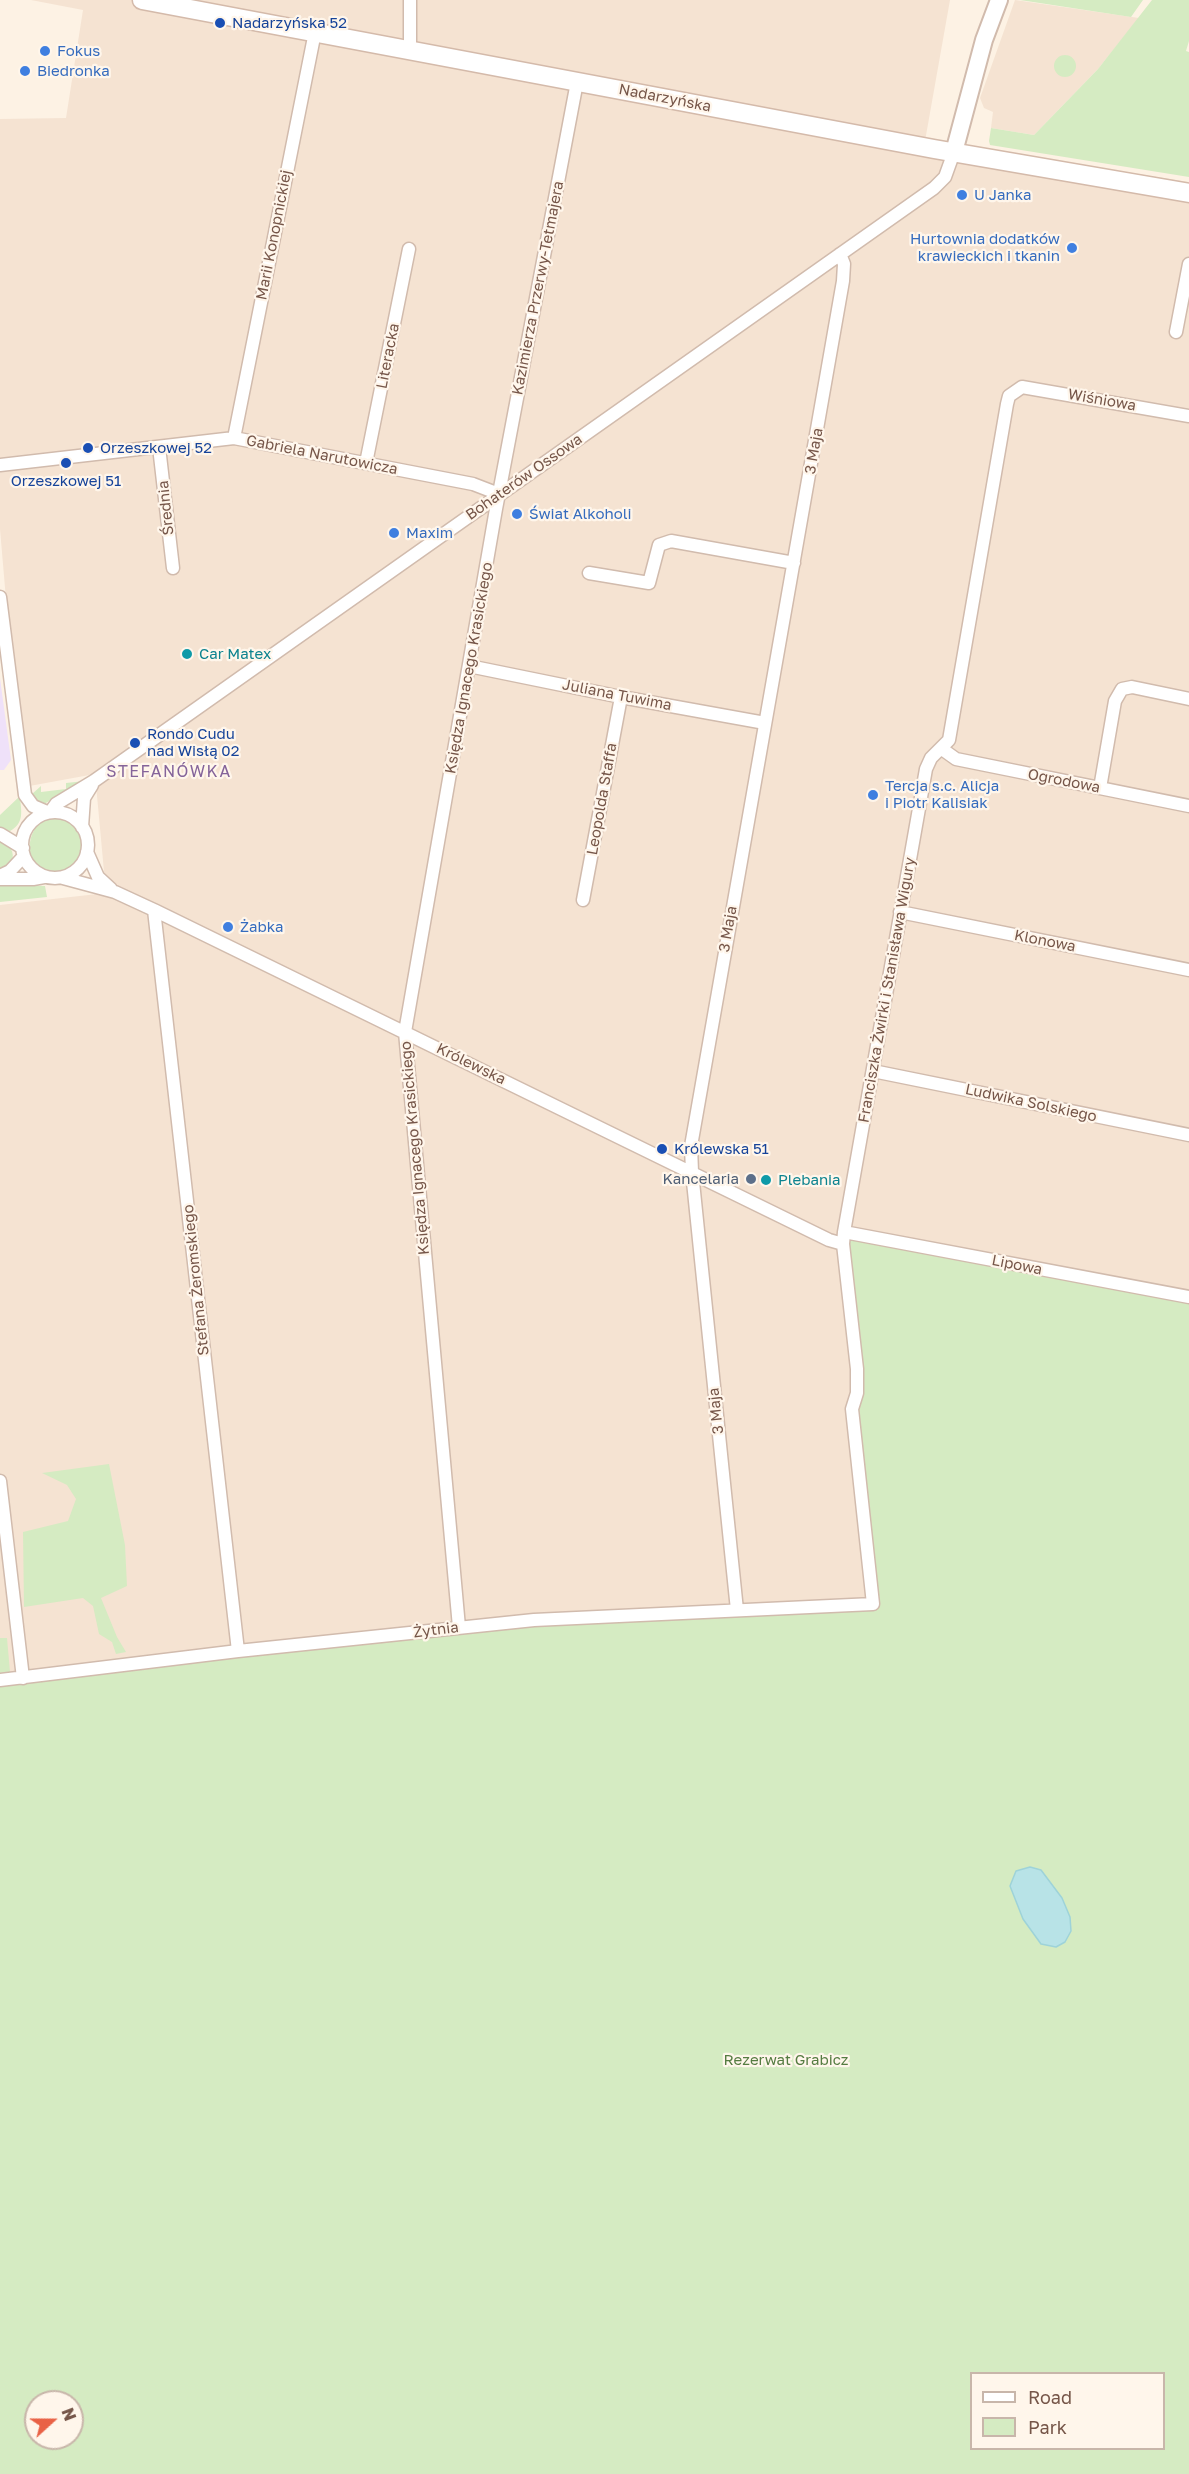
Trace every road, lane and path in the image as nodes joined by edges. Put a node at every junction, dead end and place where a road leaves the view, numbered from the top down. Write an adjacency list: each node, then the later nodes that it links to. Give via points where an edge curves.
1 (142, 0): 4 (main road, Nadarzyńska)
2 (410, 0): 5 (street)
3 (999, 0): 7 (street, via 984,40)
4 (315, 32): 5 (main road, Nadarzyńska); 15 (street, Marii Konopnickiej)
5 (410, 50): 6 (main road, Nadarzyńska)
6 (577, 82): 7 (main road, Nadarzyńska); 19 (street, Kazimierza Przerwy-Tetmajera)
7 (954, 152): 8 (main road, Nadarzyńska); 10 (street, Bohaterów Ossowa, via 940,183)
8 (1189, 193)
9 (409, 249): 17 (street, Literacka)
10 (840, 254): 19 (street, Bohaterów Ossowa); 20 (street, 3 Maja, via 843,281)
11 (1189, 264): 12 (street)
12 (1176, 333)
13 (1015, 390): 14 (street, Wiśniowa, via 1032,388); 28 (street, Franciszka Żwirki i Stanisława Wigury, via 1007,404 949,740)
14 (1189, 416)
15 (234, 438): 16 (street, Gabriela Narutowicza); 17 (street, Gabriela Narutowicza)
16 (159, 447): 18 (street, Gabriela Narutowicza); 21 (street, Średnia)
17 (366, 463): 19 (street, Gabriela Narutowicza, via 473,484)
18 (0, 465)
19 (499, 494): 24 (street, Księdza Ignacego Krasickiego); 29 (street, Bohaterów Ossowa)
20 (794, 562): 22 (street, via 671,541 659,544 649,584); 27 (street, 3 Maja)
21 (173, 568)
22 (589, 573)
23 (0, 597): 32 (street, via 25,795 33,806)
24 (470, 666): 25 (street, Juliana Tuwima); 46 (street, Księdza Ignacego Krasickiego)
25 (621, 697): 27 (street, Juliana Tuwima); 42 (street, Leopolda Staffa)
26 (1189, 699): 30 (street, via 1132,687 1122,689 1115,701)
27 (765, 723): 49 (street, 3 Maja, via 691,1146)
28 (942, 749): 30 (street, Ogrodowa, via 956,759); 44 (street, Franciszka Żwirki i Stanisława Wigury, via 926,769)
29 (94, 781): 32 (street, Bohaterów Ossowa); 33 (street, via 84,798)
30 (1100, 788): 31 (street, Ogrodowa)
31 (1189, 806)
32 (49, 811): 33 (street, via 68,814); 34 (street)
33 (82, 826): 37 (street)
34 (26, 831): 35 (street); 36 (street)
35 (3, 836): 36 (street)
36 (23, 852): 38 (street, via 32,868); 39 (street)
37 (87, 852): 40 (street, via 78,869); 41 (street, via 98,877)
38 (44, 877): 39 (street); 40 (street)
39 (0, 878)
40 (63, 878): 41 (street, Królewska)
41 (115, 892): 43 (street, Królewska)
42 (583, 900)
43 (154, 910): 46 (street, Królewska); 56 (street, Stefana Żeromskiego)
44 (900, 912): 45 (street, Klonowa); 47 (street, Franciszka Żwirki i Stanisława Wigury)
45 (1189, 970)
46 (405, 1032): 49 (street, Królewska); 55 (street, Księdza Ignacego Krasickiego)
47 (873, 1071): 48 (street, Ludwika Solskiego); 50 (street, Franciszka Żwirki i Stanisława Wigury)
48 (1189, 1135)
49 (692, 1172): 50 (street, Królewska, via 829,1240); 54 (street, 3 Maja)
50 (844, 1238): 51 (street, Lipowa); 53 (street, Franciszka Żwirki i Stanisława Wigury, via 857,1370 857,1394 852,1409)
51 (1189, 1298)
52 (0, 1481): 57 (street)
53 (873, 1604): 54 (street, Żytnia)
54 (737, 1610): 55 (street, Żytnia, via 534,1620)
55 (459, 1628): 56 (street, Żytnia)
56 (238, 1651): 57 (street, Żytnia)
57 (23, 1678): 58 (street, Żytnia)
58 (0, 1680)

